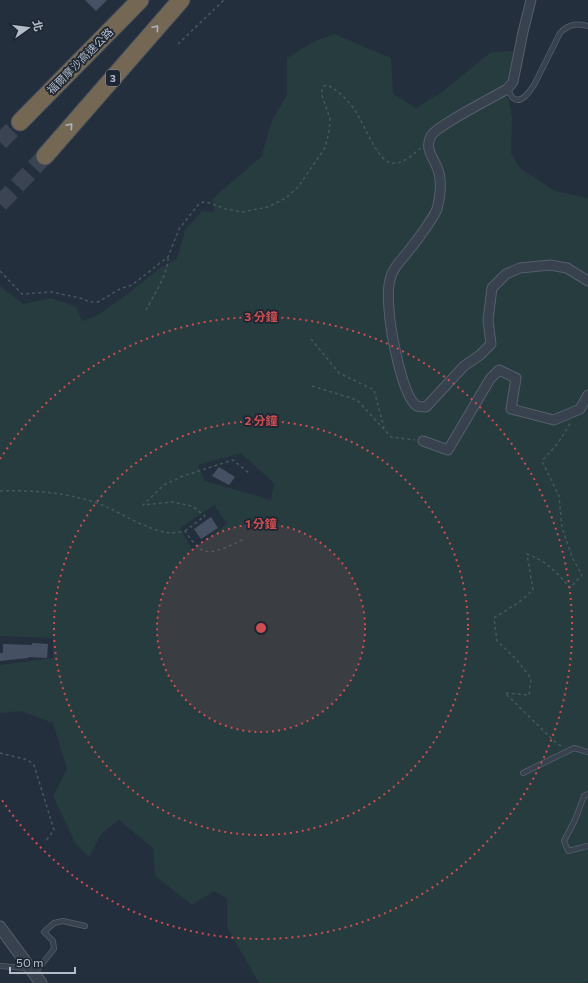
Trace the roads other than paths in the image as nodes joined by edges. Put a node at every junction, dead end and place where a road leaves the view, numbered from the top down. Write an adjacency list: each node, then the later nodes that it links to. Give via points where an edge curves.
1 (140, 0): 6 (highway, 福爾摩沙高速公路)
2 (181, 0): 7 (highway, 3, one-way to 2)
3 (531, 0): 5 (street, via 513,82)
4 (588, 26): 5 (lane, via 574,24 566,26 560,32 534,85 523,98 513,98)
5 (507, 89): 8 (street, via 450,121 431,134 428,141 428,151 441,181 436,210 410,250 397,263 391,276 388,308 406,390 417,406 426,407 464,366 491,344 488,320 492,288 506,274 520,268 550,265 567,268)
6 (20, 122)
7 (45, 156)
8 (588, 281)
9 (588, 395): 10 (street, via 580,409 554,420 511,409 516,378 499,370 490,379 448,450)
10 (423, 441)
11 (588, 752): 12 (lane, via 574,748)
12 (523, 773)
13 (588, 794): 14 (lane, via 584,796 564,841 568,852)
14 (588, 846)
15 (85, 926): 18 (lane, via 63,921 54,923 44,932 53,941 54,949 38,969)
16 (0, 927): 18 (street)
17 (0, 966): 18 (lane)
18 (29, 969): 19 (street)
19 (41, 983)

